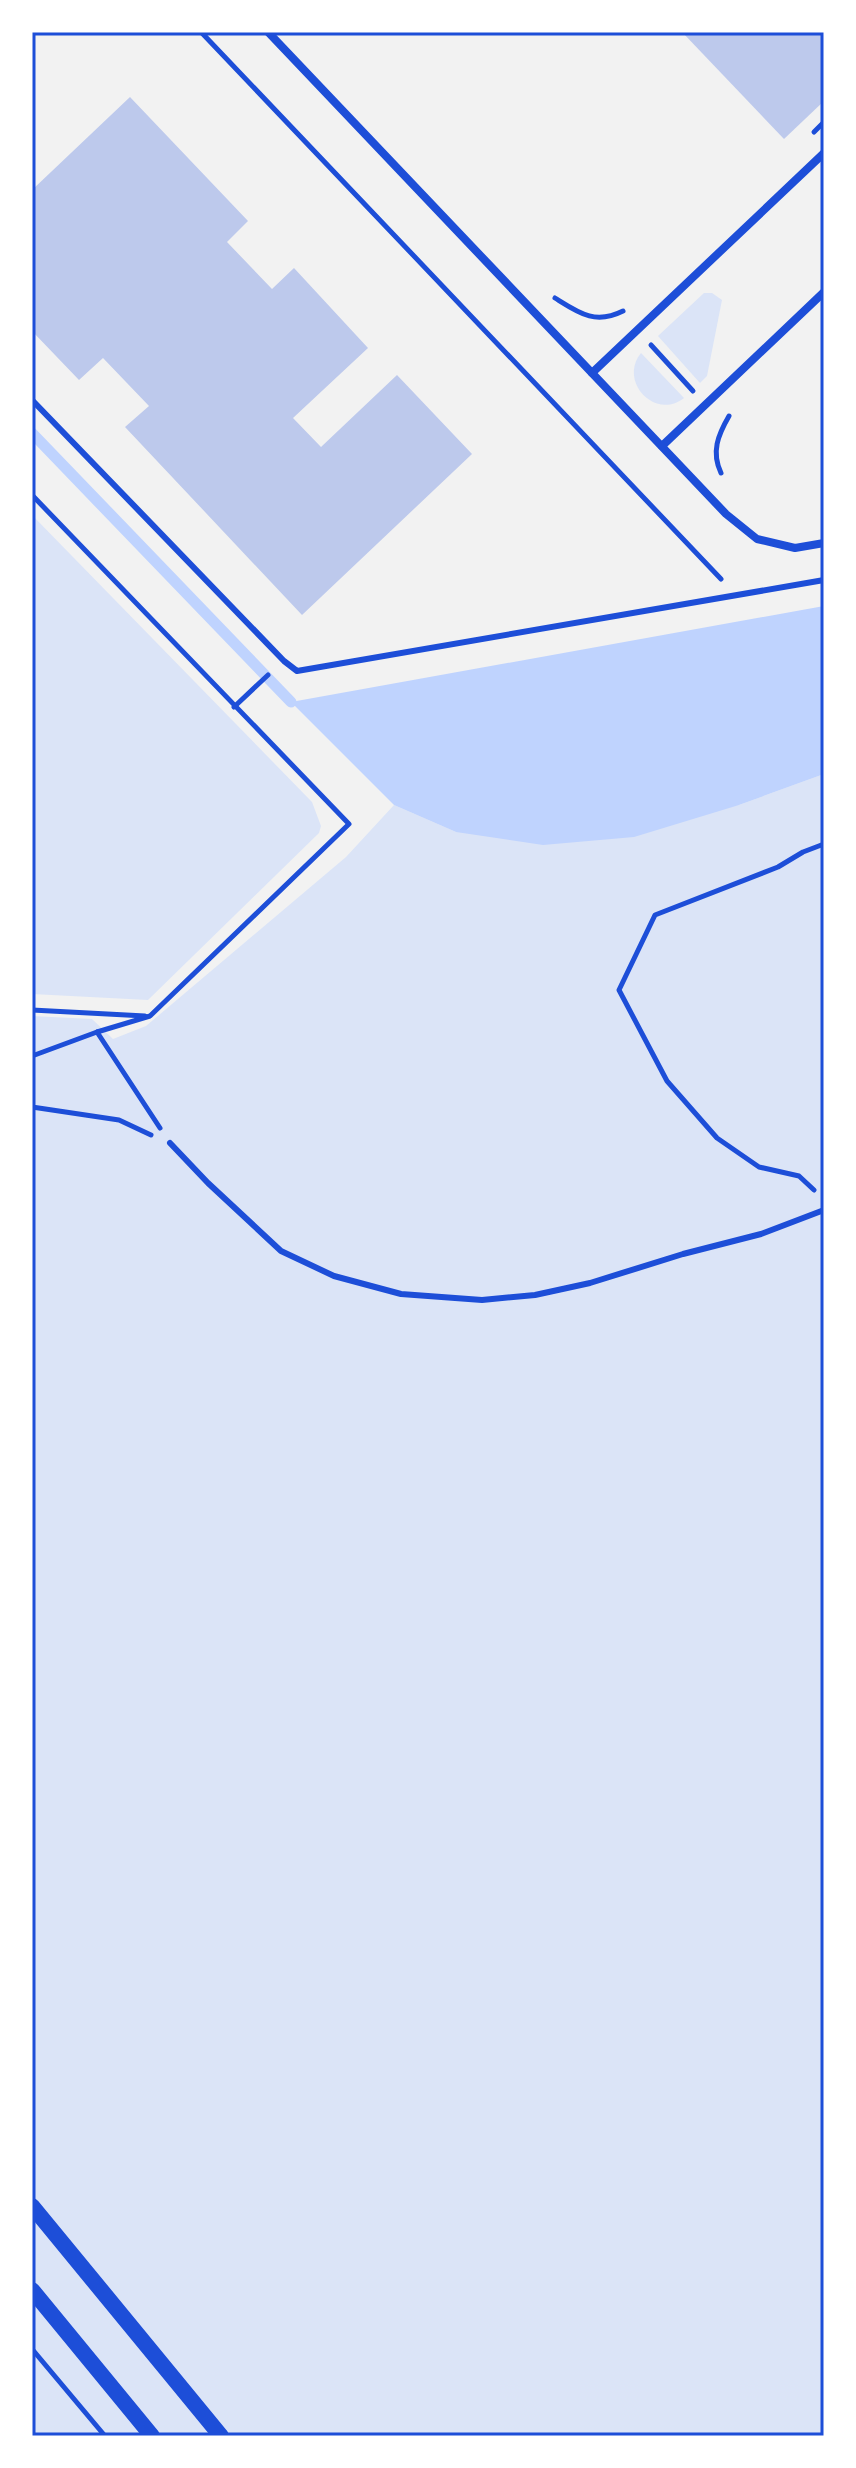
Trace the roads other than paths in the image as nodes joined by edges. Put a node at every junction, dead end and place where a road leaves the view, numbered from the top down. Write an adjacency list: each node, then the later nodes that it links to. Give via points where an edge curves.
1 (268, 32): 4 (street)
2 (824, 153): 4 (street)
3 (824, 292): 6 (street)
4 (592, 373): 6 (street)
5 (32, 400): 8 (lane, via 297,671)
6 (662, 446): 7 (street, via 757,539 795,548)
7 (824, 543)
8 (824, 580)
9 (170, 1143): 10 (lane, via 281,1251 334,1276 401,1294 482,1300 535,1295 761,1234)
10 (824, 1210)
11 (32, 2206): 14 (main road)
12 (32, 2290): 13 (main road)
13 (152, 2436)
14 (221, 2436)

